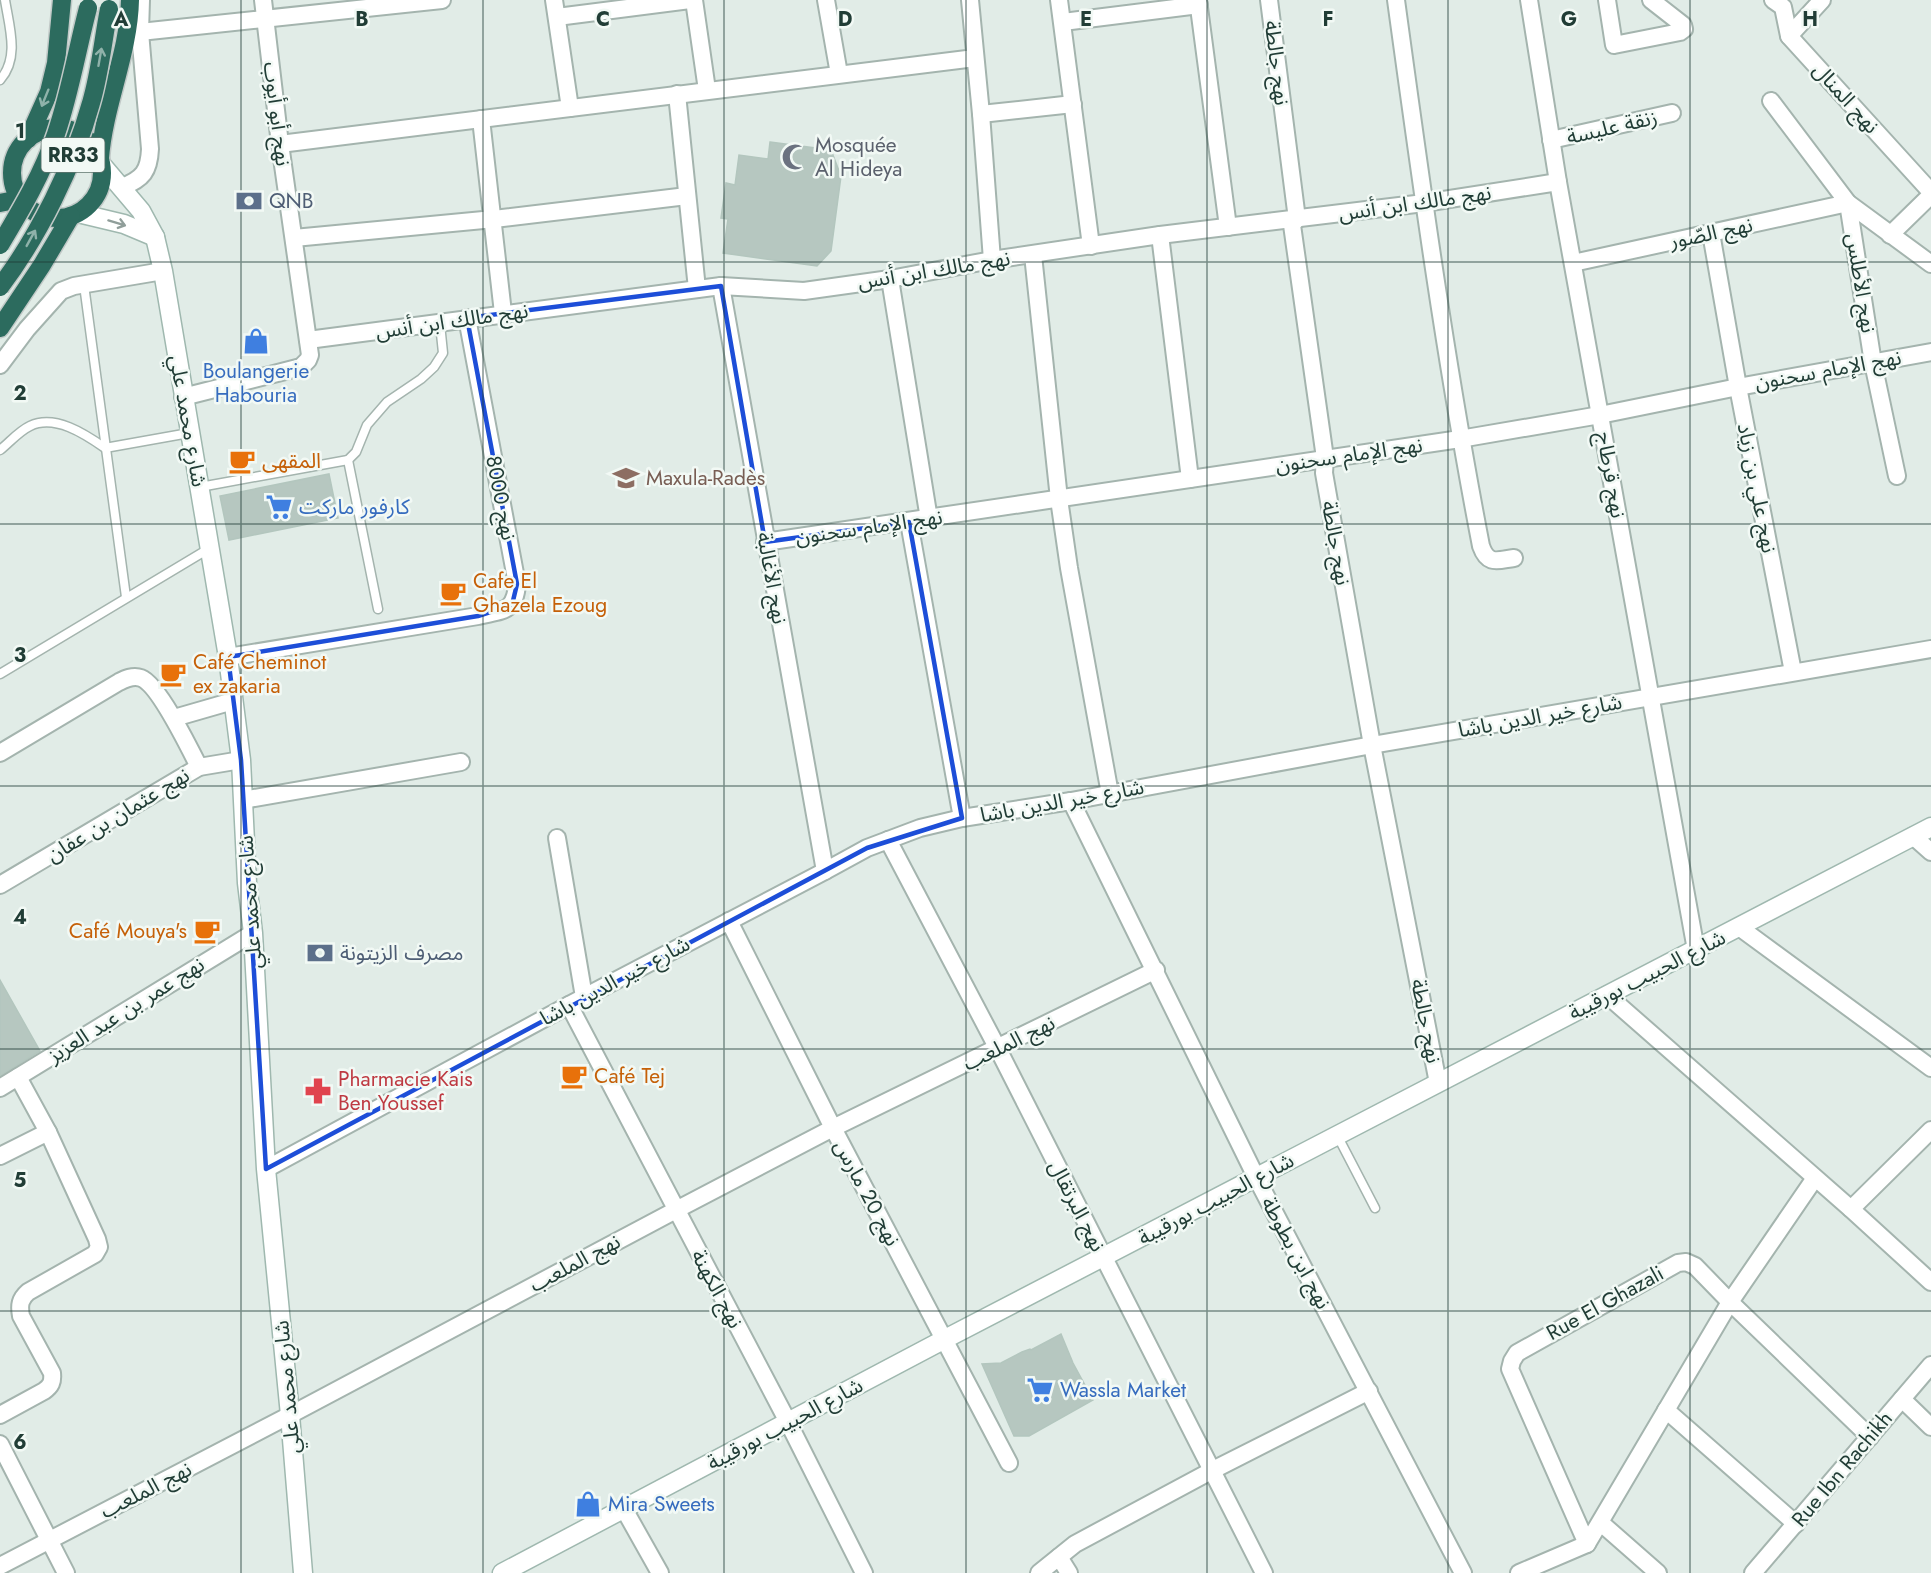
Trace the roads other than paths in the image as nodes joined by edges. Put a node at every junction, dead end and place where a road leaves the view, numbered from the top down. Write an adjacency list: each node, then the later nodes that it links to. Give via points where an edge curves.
1 (5, 0): 29 (lane, via 12,50 6,74)
2 (62, 0): 38 (highway, one-way to 38, via 56,63)
3 (88, 0): 61 (highway, RR33, bridge, via 56,136)
4 (109, 0): 71 (highway, RR33, one-way to 4, bridge, via 36,230 75,152 92,102)
5 (130, 0): 41 (highway, via 102,136)
6 (141, 0): 25 (street)
7 (263, 0): 23 (street, نهج أبو أيوب)
8 (442, 0): 23 (street)
9 (554, 0): 22 (street)
10 (692, 0): 22 (street); 30 (street)
11 (826, 0): 28 (street)
12 (970, 0): 27 (street)
13 (1059, 0): 24 (street)
14 (1269, 0): 53 (street, نهج جالطة)
15 (1396, 0): 49 (street)
16 (1529, 0): 39 (street, نهج قرطاج)
17 (1607, 0): 18 (street, via 1614,45 1684,29)
18 (1651, 0)
19 (1773, 0): 26 (street, via 1783,7)
20 (1822, 0): 26 (street)
21 (1198, 3): 24 (street); 54 (street)
22 (557, 17): 34 (street)
23 (266, 20): 25 (street); 40 (street, نهج أبو أيوب)
24 (1063, 22): 33 (street)
25 (140, 32): 44 (street, via 149,164 134,183)
26 (1789, 36): 45 (street, نهج المنال)
27 (975, 58): 28 (street); 36 (street)
28 (839, 74): 30 (street)
29 (0, 80)
30 (707, 90): 31 (street)
31 (677, 94): 34 (street); 46 (street)
32 (1772, 101): 50 (street)
33 (1073, 104): 36 (street); 62 (street)
34 (570, 108): 37 (street)
35 (1672, 113): 39 (street, زنقة عليسة)
36 (981, 114): 64 (street)
37 (482, 119): 40 (street); 52 (street)
38 (28, 139): 41 (highway, via 44,130 75,132 86,138); 42 (highway)
39 (1551, 140): 43 (street, نهج قرطاج)
40 (280, 144): 60 (street, نهج أبو أيوب)
41 (101, 161): 44 (street, شارع محمد علي); 51 (highway, via 98,193)
42 (6, 165): 48 (highway)
43 (1558, 182): 49 (street, نهج مالك ابن أنس); 65 (street, نهج قرطاج)
44 (122, 187): 59 (street, شارع محمد علي)
45 (1931, 193): 58 (street)
46 (687, 195): 52 (street); 72 (street)
47 (0, 203): 48 (highway)
48 (24, 203): 51 (highway, via 48,217); 55 (highway)
49 (1424, 203): 53 (street, نهج مالك ابن أنس); 85 (street)
50 (1848, 203): 56 (street, نهج الصّور); 58 (street); 79 (street, نهج الأطلس)
51 (74, 215): 59 (street, one-way to 59, via 124,224); 76 (highway)
52 (494, 219): 60 (street); 73 (street)
53 (1297, 219): 54 (street, نهج مالك ابن أنس); 88 (street, نهج جالطة, via 1292,225)
54 (1228, 227): 57 (street, نهج مالك ابن أنس)
55 (0, 229)
56 (1712, 233): 65 (street, نهج الصّور); 81 (street, نهج علي بن زياد)
57 (1160, 235): 62 (street, نهج مالك ابن أنس); 91 (street)
58 (1890, 235): 66 (street)
59 (155, 237): 67 (street, شارع محمد علي)
60 (294, 238): 77 (street, نهج أبو أيوب)
61 (0, 245)
62 (1091, 246): 63 (street, نهج مالك ابن أنس)
63 (1033, 255): 64 (street, نهج مالك ابن أنس); 93 (street)
64 (992, 260): 68 (street, نهج مالك ابن أنس)
65 (1573, 263): 83 (street, نهج قرطاج)
66 (1931, 264)
67 (162, 271): 69 (street); 82 (street, شارع محمد علي)
68 (890, 279): 70 (street, نهج مالك ابن أنس, via 804,291); 94 (street)
69 (84, 285): 80 (street, via 61,291); 86 (lane)
70 (721, 286): 72 (street, نهج مالك ابن أنس); 96 (street, نهج الأغالبة)
71 (0, 287)
72 (697, 289): 73 (street, نهج مالك ابن أنس)
73 (503, 313): 74 (street, نهج مالك ابن أنس)
74 (467, 318): 75 (street, نهج مالك ابن أنس); 102 (street, نهج 8000, via 517,584 512,605 478,616)
75 (440, 324): 77 (street, نهج مالك ابن أنس); 89 (lane, via 443,353 434,367 387,402 367,425 356,452)
76 (0, 328)
77 (308, 340): 82 (street, نهج أبو أيوب, via 308,360 301,367)
78 (1931, 352): 79 (street, نهج الإمام سحنون)
79 (1873, 363): 81 (street, نهج الإمام سحنون); 90 (street, نهج الأطلس)
80 (0, 365)
81 (1738, 387): 83 (street, نهج الإمام سحنون); 103 (street, نهج علي بن زياد)
82 (183, 397): 84 (street, شارع محمد علي)
83 (1600, 415): 85 (street, نهج الإمام سحنون); 105 (street, نهج قرطاج)
84 (189, 432): 86 (lane); 92 (street, شارع محمد علي)
85 (1460, 439): 88 (street, نهج الإمام سحنون); 98 (street, via 1483,552 1494,561)
86 (105, 448): 87 (lane, via 66,425 43,423 30,426); 99 (lane)
87 (0, 450)
88 (1324, 458): 91 (street, نهج الإمام سحنون); 108 (street, نهج جالطة)
89 (348, 460): 92 (lane); 100 (lane)
90 (1897, 476)
91 (1190, 479): 93 (street, نهج الإمام سحنون)
92 (199, 487): 97 (street, شارع محمد علي)
93 (1059, 499): 94 (street, نهج الإمام سحنون); 113 (street)
94 (929, 519): 95 (street, نهج الإمام سحنون)
95 (909, 522): 96 (street, نهج الإمام سحنون); 116 (street)
96 (765, 543): 122 (street, نهج الأغالبة)
97 (211, 548): 99 (lane); 102 (street, شارع محمد علي)
98 (1514, 558)
99 (126, 597): 104 (lane)
100 (378, 609)
101 (1931, 649): 103 (street, شارع خير الدين باشا)
102 (228, 657): 106 (street, شارع محمد علي)
103 (1793, 672): 105 (street, شارع خير الدين باشا)
104 (0, 674)
105 (1650, 696): 108 (street, شارع خير الدين باشا); 127 (street, نهج قرطاج)
106 (233, 701): 107 (street); 110 (street, شارع محمد علي)
107 (174, 718): 109 (street, via 147,682 133,677); 112 (street)
108 (1372, 746): 113 (street, شارع خير الدين باشا); 134 (street, نهج جالطة)
109 (0, 753)
110 (241, 760): 112 (street, نهج عثمان بن عفان); 114 (street, شارع محمد علي)
111 (461, 762): 114 (street)
112 (199, 767): 123 (street, نهج عثمان بن عفان)
113 (1110, 794): 115 (street, شارع خير الدين باشا)
114 (243, 800): 126 (street, شارع محمد علي)
115 (1071, 801): 116 (street, شارع خير الدين باشا); 128 (street, نهج ابن بطوطة)
116 (962, 818): 120 (street, شارع خير الدين باشا)
117 (1931, 827): 118 (street, شارع الحبيب بورقيبة)
118 (1913, 836): 121 (street); 125 (street, شارع الحبيب بورقيبة)
119 (557, 838): 130 (street, نهج الكهنة)
120 (888, 840): 122 (street, شارع خير الدين باشا); 131 (street, نهج البرتقال)
121 (1931, 852)
122 (825, 871): 124 (street, شارع خير الدين باشا)
123 (0, 885)
124 (729, 921): 130 (street, شارع خير الدين باشا); 136 (street, نهج 20 مارس)
125 (1738, 927): 127 (street, شارع الحبيب بورقيبة); 132 (street)
126 (253, 933): 133 (street, نهج عمر بن عبد العزيز); 141 (street, شارع محمد علي)
127 (1696, 950): 129 (street, شارع الحبيب بورقيبة)
128 (1156, 970): 131 (street, نهج الملعب); 142 (street, نهج ابن بطوطة)
129 (1607, 995): 134 (street, شارع الحبيب بورقيبة); 143 (street)
130 (577, 1001): 141 (street, شارع خير الدين باشا); 145 (street, نهج الكهنة)
131 (998, 1049): 136 (street, نهج الملعب); 147 (street, نهج البرتقال)
132 (1931, 1068)
133 (18, 1077): 135 (street, نهج عمر بن عبد العزيز); 138 (street)
134 (1438, 1083): 139 (street, شارع الحبيب بورقيبة)
135 (0, 1088)
136 (834, 1128): 145 (street, نهج الملعب); 150 (street, نهج 20 مارس)
137 (1931, 1130): 146 (street)
138 (48, 1132): 140 (street); 155 (street, via 99,1246 95,1254 21,1299 21,1316 53,1379 44,1391)
139 (1337, 1135): 142 (street, شارع الحبيب بورقيبة); 144 (lane)
140 (1, 1154)
141 (266, 1170): 156 (street, شارع محمد علي)
142 (1256, 1177): 147 (street, شارع الحبيب بورقيبة); 152 (street, نهج ابن بطوطة)
143 (1815, 1178): 146 (street); 149 (street)
144 (1375, 1208)
145 (676, 1209): 156 (street, نهج الملعب); 157 (street, نهج الكهنة)
146 (1851, 1209): 148 (street)
147 (1104, 1258): 150 (street, شارع الحبيب بورقيبة); 162 (street, نهج البرتقال)
148 (1931, 1282)
149 (1730, 1302): 154 (street); 159 (street, Rue El Ghazali); 167 (street, Rue El Ghazali, via 1695,1266 1678,1263 1518,1353 1512,1360 1510,1369)
150 (945, 1339): 157 (street, شارع الحبيب بورقيبة); 161 (street, نهج 20 مارس)
151 (1931, 1365): 153 (street, Rue Ibn Rachikh)
152 (1369, 1391): 162 (street); 178 (street, نهج ابن بطوطة)
153 (1902, 1399): 158 (street); 159 (street, Rue Ibn Rachikh)
154 (1666, 1410): 164 (street); 165 (street)
155 (0, 1414)
156 (290, 1415): 166 (street, نهج الملعب); 171 (street, شارع محمد علي)
157 (788, 1422): 163 (street, شارع الحبيب بورقيبة); 174 (street, نهج الكهنة)
158 (1931, 1427)
159 (1870, 1437): 165 (street, Rue Ibn Rachikh)
160 (0, 1444): 166 (street)
161 (1009, 1463)
162 (1211, 1471): 168 (street, via 1075,1544); 177 (street, نهج البرتقال)
163 (624, 1509): 172 (street, شارع الحبيب بورقيبة); 173 (street)
164 (1601, 1523): 167 (street); 180 (street)
165 (1796, 1524): 181 (street, Rue Ibn Rachikh)
166 (50, 1539): 169 (street, نهج الملعب); 170 (street)
167 (1587, 1544): 179 (street)
168 (1059, 1557): 175 (street); 176 (street)
169 (0, 1566)
170 (66, 1573)
171 (303, 1573)
172 (502, 1573)
173 (660, 1573)
174 (864, 1573)
175 (1039, 1573)
176 (1069, 1573)
177 (1264, 1573)
178 (1463, 1573)
179 (1519, 1573)
180 (1658, 1573)
181 (1753, 1573)

